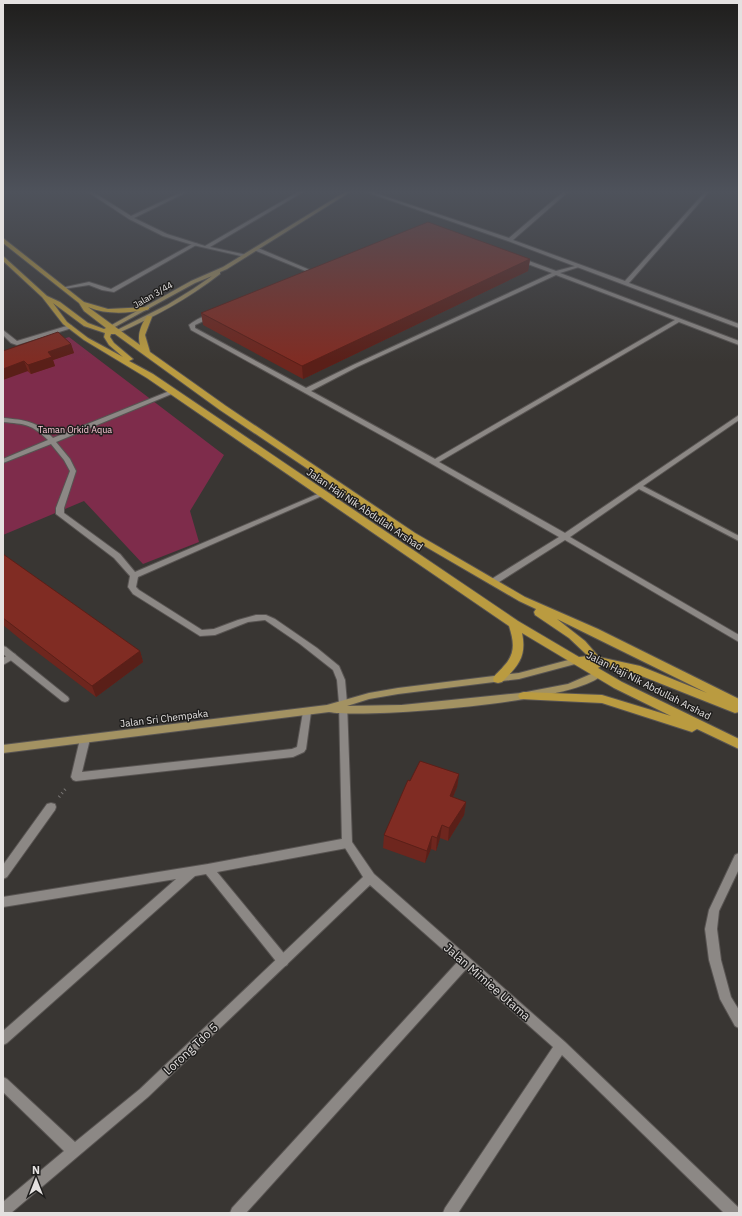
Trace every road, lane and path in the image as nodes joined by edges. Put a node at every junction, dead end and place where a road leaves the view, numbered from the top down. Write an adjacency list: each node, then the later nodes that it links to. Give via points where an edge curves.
1 (14, 249): 17 (main road, Jalan Haji Nik Abdullah Arshad)
2 (188, 249): 17 (street, via 112,291 89,283)
3 (210, 249): 7 (street)
4 (256, 249): 7 (street, Jalan 3/44); 14 (street)
5 (533, 249): 10 (street)
6 (656, 249): 16 (street)
7 (245, 256): 11 (street, Jalan 3/44)
8 (514, 257): 13 (street)
9 (3, 258): 18 (main road, Jalan Haji Nik Abdullah Arshad)
10 (577, 266): 13 (street); 16 (street)
11 (225, 268): 20 (street, Jalan 3/44, via 193,282); 22 (street, Jalan 3/44, via 204,285)
12 (322, 270): 14 (street)
13 (558, 272): 23 (street); 31 (street)
14 (315, 273): 15 (street)
15 (308, 276)
16 (626, 283): 24 (street)
17 (63, 288): 19 (main road, Jalan Haji Nik Abdullah Arshad)
18 (44, 296): 25 (main road, Jalan Haji Nik Abdullah Arshad); 26 (main road, via 55,301 85,325 100,331)
19 (81, 302): 20 (main road, via 91,308 103,310); 26 (main road, Jalan Haji Nik Abdullah Arshad, via 86,310)
20 (147, 308): 26 (street, Jalan 3/44)
21 (217, 313): 31 (street, via 196,322 192,325 193,329)
22 (149, 317): 26 (street, Jalan 3/44); 29 (main road, via 141,333 141,342)
23 (679, 320): 28 (street); 37 (street)
24 (739, 326)
25 (70, 327): 27 (street, via 17,343); 30 (main road, Jalan Haji Nik Abdullah Arshad)
26 (112, 330): 29 (main road, Jalan Haji Nik Abdullah Arshad); 30 (main road, via 107,337 111,344)
27 (3, 332)
28 (739, 343)
29 (147, 354): 43 (main road, Jalan Haji Nik Abdullah Arshad, via 412,535)
30 (142, 372): 32 (main road, Jalan Haji Nik Abdullah Arshad)
31 (307, 390): 37 (street)
32 (172, 392): 35 (street); 39 (main road, Jalan Haji Nik Abdullah Arshad)
33 (739, 417): 38 (street)
34 (3, 420): 35 (street, via 32,424)
35 (52, 441): 36 (street); 42 (street, via 73,472 60,514 117,556)
36 (3, 461)
37 (435, 462): 40 (street)
38 (638, 486): 40 (street); 41 (street)
39 (322, 494): 42 (street); 45 (main road, Jalan Haji Nik Abdullah Arshad)
40 (566, 536): 43 (street); 46 (street)
41 (739, 540)
42 (134, 576): 57 (street, via 132,587 136,592 200,634 215,633 254,618 261,617 273,621 336,666)
43 (493, 582): 44 (main road, Jalan Haji Nik Abdullah Arshad)
44 (522, 599): 49 (main road, via 574,637); 56 (main road, Jalan Haji Nik Abdullah Arshad)
45 (514, 624): 50 (main road, Jalan Haji Nik Abdullah Arshad); 53 (main road, via 520,642 519,653 514,663)
46 (738, 637)
47 (3, 649): 48 (street)
48 (12, 656): 51 (street); 55 (street)
49 (597, 660): 50 (main road); 52 (main road); 58 (main road, via 636,669)
50 (576, 661): 52 (main road, Jalan Haji Nik Abdullah Arshad); 53 (street, via 546,670)
51 (3, 662)
52 (598, 674): 54 (street, Jalan Sri Chempaka, via 568,687); 61 (main road, Jalan Haji Nik Abdullah Arshad)
53 (498, 679): 57 (street, via 369,696)
54 (524, 696): 57 (street, Jalan Sri Chempaka, via 404,709); 61 (main road, via 602,699)
55 (65, 699)
56 (739, 704)
57 (343, 707): 59 (street, Jalan Sri Chempaka); 65 (street)
58 (739, 711)
59 (307, 712): 60 (street, Jalan Sri Chempaka); 63 (street, via 301,749 293,753)
60 (85, 739): 62 (street, Jalan Sri Chempaka); 63 (street)
61 (735, 742)
62 (3, 749)
63 (76, 777): 64 (path)
64 (51, 807): 69 (street)
65 (347, 843): 67 (street); 70 (street, Jalan Mimiee Utama)
66 (739, 858): 74 (street, via 714,910 711,929 715,960 726,999)
67 (208, 869): 68 (street); 72 (street)
68 (193, 872): 71 (street); 75 (street)
69 (3, 874)
70 (370, 878): 72 (street, Lorong Tdo 5); 73 (street, Jalan Mimiee Utama)
71 (3, 902)
72 (283, 961): 78 (street, Lorong Tdo 5, via 144,1093)
73 (465, 962): 76 (street, Jalan Mimiee Utama); 80 (street)
74 (739, 1022)
75 (3, 1039)
76 (561, 1046): 81 (street); 82 (street, Jalan Mimiee Utama)
77 (3, 1083): 78 (street)
78 (74, 1151): 79 (street, Lorong Tdo 5)
79 (3, 1211)
80 (237, 1213)
81 (450, 1213)
82 (734, 1213)

